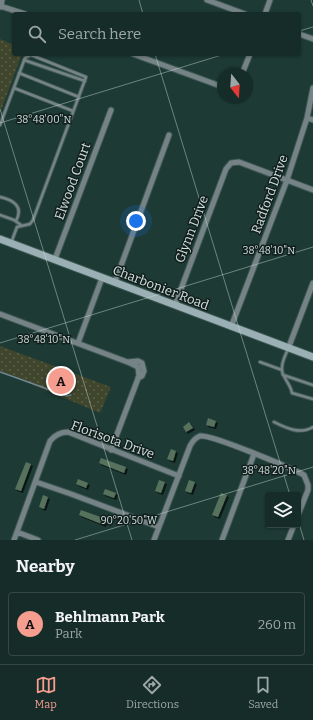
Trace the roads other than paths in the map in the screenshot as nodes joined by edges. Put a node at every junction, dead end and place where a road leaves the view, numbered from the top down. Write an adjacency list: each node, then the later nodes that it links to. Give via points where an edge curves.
1 (2, 0): 4 (street)
2 (207, 0): 6 (street)
3 (270, 0): 7 (street)
4 (0, 6): 5 (street)
5 (19, 12)
6 (239, 12)
7 (266, 12)
8 (301, 35): 9 (street)
9 (313, 39)
10 (28, 56): 14 (lane)
11 (33, 56): 15 (lane)
12 (138, 56): 20 (street)
13 (249, 56): 16 (street)
14 (24, 60): 17 (lane); 18 (lane)
15 (58, 66): 17 (lane); 19 (lane, via 85,76)
16 (244, 68)
17 (56, 71): 19 (lane)
18 (19, 73): 21 (lane); 23 (lane)
19 (85, 81): 23 (lane)
20 (217, 86)
21 (14, 88): 25 (lane); 28 (lane)
22 (313, 88): 26 (street, Radford Drive)
23 (79, 97): 25 (lane)
24 (111, 110): 38 (street, Elwood Court)
25 (73, 111): 35 (lane, via 33,220 30,224)
26 (307, 118): 27 (street); 30 (street, Radford Drive)
27 (313, 120)
28 (0, 124)
29 (169, 135): 40 (street)
30 (287, 180): 31 (street); 42 (street, Glynn Drive, via 239,162 231,163 226,169); 44 (street, Radford Drive)
31 (313, 190)
32 (0, 197): 34 (lane, via 16,204 19,212)
33 (0, 215): 34 (lane)
34 (16, 221): 35 (lane)
35 (22, 226): 37 (lane, via 17,227)
36 (0, 239): 37 (main road, Charbonier Road)
37 (11, 243): 38 (main road, Charbonier Road)
38 (55, 259): 39 (main road, Charbonier Road)
39 (102, 278): 40 (main road, Charbonier Road); 45 (street)
40 (115, 282): 42 (main road, Charbonier Road)
41 (313, 283): 46 (street)
42 (175, 305): 44 (main road, Charbonier Road)
43 (0, 314): 45 (street)
44 (232, 327): 46 (main road, Charbonier Road)
45 (78, 343): 55 (street, via 138,368 139,373)
46 (288, 348): 47 (main road, Charbonier Road); 49 (lane)
47 (313, 357)
48 (260, 362): 49 (lane)
49 (282, 370): 50 (lane)
50 (283, 375): 51 (lane); 52 (lane, via 288,386 291,386 291,392)
51 (313, 385)
52 (313, 399)
53 (274, 422): 54 (lane, via 295,430)
54 (313, 427)
55 (111, 450): 57 (street, Florisota Drive); 58 (street, Florisota Drive, via 68,432 56,434 50,441)
56 (254, 454): 57 (street, via 205,436 197,438 190,446); 59 (street, via 304,475 308,490); 66 (street)
57 (179, 476): 60 (street)
58 (36, 482): 60 (street); 62 (street, Florisota Drive)
59 (301, 508)
60 (159, 527): 65 (street)
61 (293, 528): 67 (street)
62 (17, 532): 63 (street, Florisota Drive); 64 (street)
63 (14, 540)
64 (38, 540)
65 (154, 540)
66 (222, 540)
67 (288, 540)

